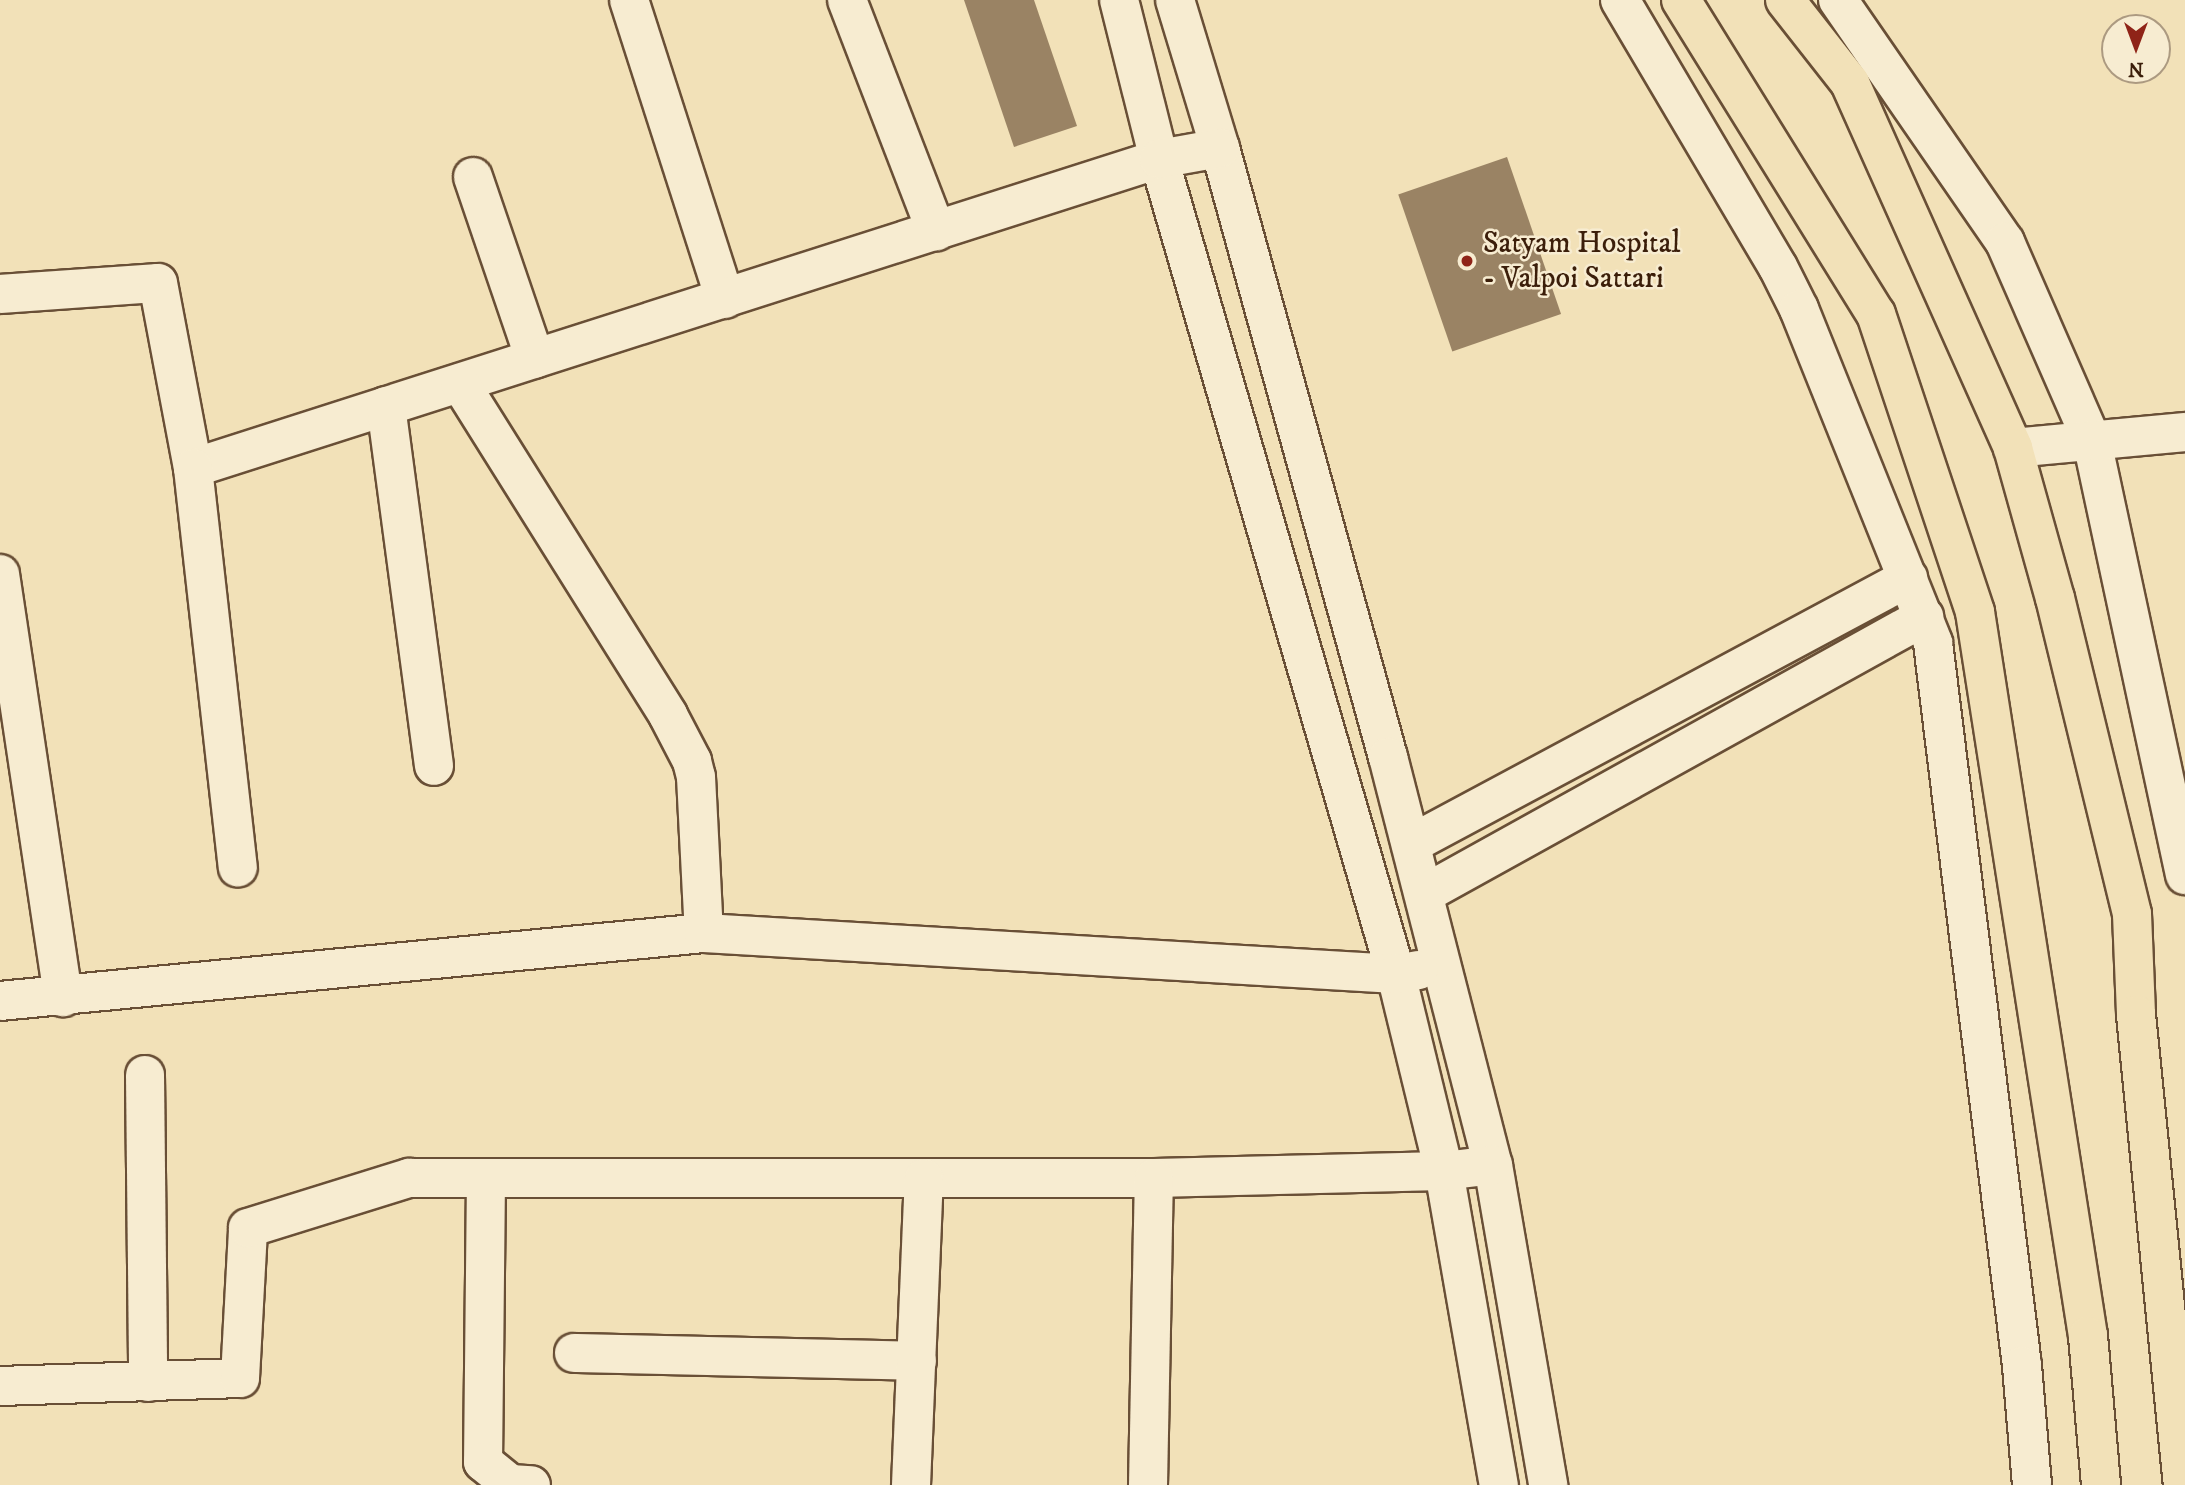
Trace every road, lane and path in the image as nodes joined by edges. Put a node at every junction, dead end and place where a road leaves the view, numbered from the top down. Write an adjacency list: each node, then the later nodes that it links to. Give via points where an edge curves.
1 (629, 0): 14 (street)
2 (846, 0): 12 (street)
3 (1119, 0): 10 (street)
4 (1175, 0): 9 (street)
5 (1620, 0): 23 (street, via 1779,267)
6 (1682, 0): 51 (highway, via 1875,314 1975,612 2088,1336)
7 (1785, 0): 20 (highway, via 1850,83)
8 (1838, 0): 19 (street, via 2005,242)
9 (1220, 148): 10 (street); 26 (street)
10 (1159, 159): 12 (street); 32 (street)
11 (473, 177): 15 (street)
12 (936, 231): 14 (street)
13 (0, 294): 21 (street, via 158,283)
14 (724, 299): 15 (street)
15 (535, 359): 16 (street)
16 (460, 383): 17 (street); 30 (street, via 668,715 692,761)
17 (386, 406): 21 (street); 25 (street)
18 (2185, 432): 19 (street)
19 (2092, 441): 20 (street); 28 (street)
20 (2012, 448): 52 (highway, via 2055,598 2132,914 2136,1015)
21 (193, 468): 27 (street)
22 (0, 574): 33 (street)
23 (1908, 578): 24 (street); 26 (street)
24 (1924, 617): 29 (street); 50 (street, via 1935,657)
25 (434, 766)
26 (1411, 844): 29 (street)
27 (238, 867)
28 (2185, 875)
29 (1423, 894): 31 (street)
30 (704, 933): 32 (street); 33 (street)
31 (1442, 965): 32 (street); 36 (street)
32 (1396, 974): 37 (street)
33 (63, 997): 34 (street)
34 (0, 1001)
35 (145, 1075): 43 (street)
36 (1493, 1164): 37 (street); 49 (street)
37 (1444, 1171): 40 (street); 48 (street)
38 (486, 1178): 39 (street); 43 (street, via 409,1178 248,1228 240,1378); 45 (street, via 483,1462 510,1484)
39 (924, 1178): 40 (street); 42 (street)
40 (1154, 1178): 47 (street)
41 (574, 1353): 42 (street)
42 (917, 1361): 46 (street)
43 (148, 1382): 44 (street)
44 (0, 1386)
45 (531, 1485)
46 (911, 1485)
47 (1148, 1485)
48 (1499, 1485)
49 (1548, 1485)
50 (2032, 1485)
51 (2101, 1485)
52 (2183, 1485)

